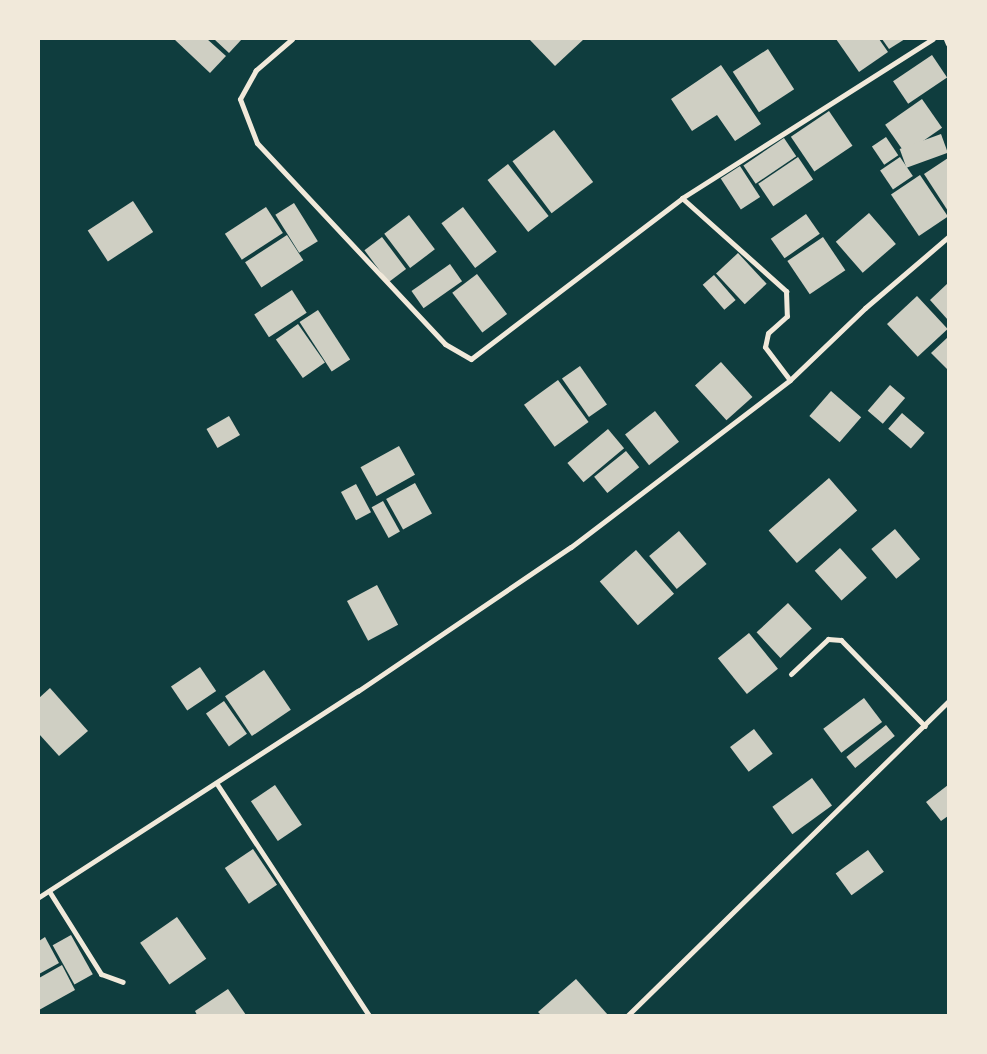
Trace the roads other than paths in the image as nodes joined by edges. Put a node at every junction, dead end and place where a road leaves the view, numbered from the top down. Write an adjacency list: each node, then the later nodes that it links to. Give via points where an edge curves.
1 (292, 39): 5 (street, via 256,70 240,99 245,120 264,150 445,344 464,359 482,352)
2 (933, 39): 5 (street)
3 (946, 39): 4 (street)
4 (948, 44)
5 (682, 198): 7 (street, via 786,291 787,316 768,333 765,347)
6 (948, 237): 7 (street, via 864,308)
7 (790, 380): 11 (street, via 490,605)
8 (791, 674): 10 (street, via 828,639 841,640)
9 (948, 702): 10 (street)
10 (925, 726): 16 (street)
11 (217, 784): 12 (street); 15 (street)
12 (49, 891): 13 (street); 14 (street, via 101,974)
13 (39, 897)
14 (123, 982)
15 (369, 1015)
16 (628, 1015)

